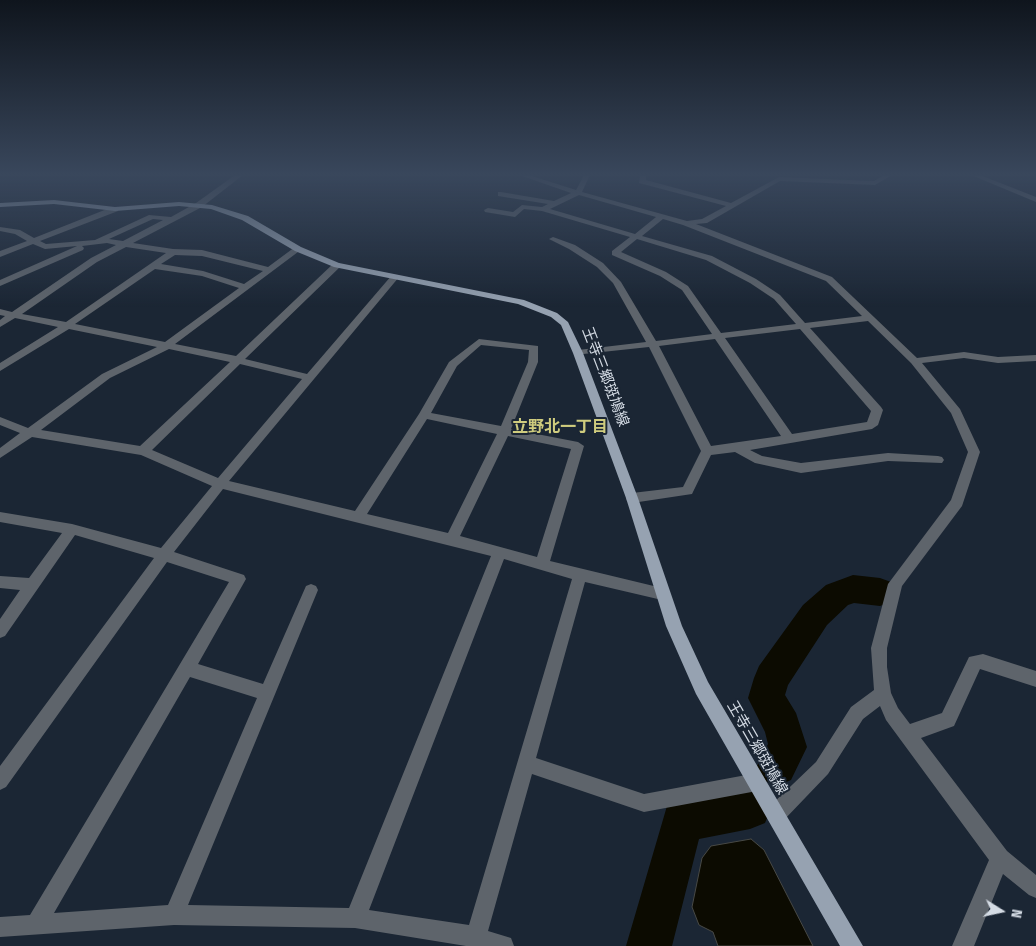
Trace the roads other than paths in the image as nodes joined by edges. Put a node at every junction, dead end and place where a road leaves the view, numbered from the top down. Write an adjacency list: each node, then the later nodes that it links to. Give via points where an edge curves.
1 (89, 219): 13 (street)
2 (147, 219): 14 (street)
3 (172, 219): 15 (street)
4 (248, 219): 16 (main road, 王寺三郷斑鳩線)
5 (575, 219): 11 (street)
6 (658, 219): 11 (street)
7 (670, 219): 9 (street)
8 (707, 219): 9 (street)
9 (686, 223): 29 (street, via 829,279)
10 (0, 229): 13 (street, via 16,232)
11 (635, 238): 18 (street); 32 (street, via 709,258 732,269 777,297)
12 (553, 239): 21 (street)
13 (33, 241): 14 (street, via 45,247); 19 (street)
14 (95, 241): 15 (street); 25 (street)
15 (126, 243): 17 (street); 28 (street, via 56,284)
16 (298, 249): 20 (main road, 王寺三郷斑鳩線); 23 (street)
17 (173, 252): 22 (street); 23 (street, via 202,253)
18 (615, 253): 21 (street); 33 (street, via 663,274 685,288)
19 (0, 254)
20 (337, 265): 24 (main road, 王寺三郷斑鳩線); 38 (street)
21 (600, 265): 34 (street, via 617,282)
22 (154, 266): 26 (street, via 203,274); 31 (street)
23 (271, 270): 26 (street)
24 (394, 277): 36 (main road, 王寺三郷斑鳩線, via 521,302 554,314 565,324); 41 (street)
25 (0, 283)
26 (247, 288): 35 (street)
27 (0, 312): 28 (street)
28 (12, 315): 30 (street); 31 (street)
29 (869, 318): 32 (street); 39 (street)
30 (0, 324)
31 (68, 326): 35 (street); 40 (street)
32 (802, 326): 33 (street); 46 (street, via 877,410 872,425)
33 (720, 338): 34 (street); 46 (street)
34 (653, 345): 36 (street); 48 (street)
35 (165, 347): 38 (street); 45 (street, via 106,376)
36 (578, 353): 53 (main road, 王寺三郷斑鳩線)
37 (1036, 358): 39 (street, via 998,360 964,355)
38 (238, 360): 41 (street); 49 (street)
39 (915, 361): 70 (street, via 956,412 974,452 957,502 895,584 879,648)
40 (0, 368)
41 (310, 378): 52 (street)
42 (424, 415): 44 (street); 44 (street, via 454,364 479,342 534,348 533,362); 55 (street)
43 (0, 421): 45 (street)
44 (505, 430): 57 (street); 60 (street, via 578,446)
45 (28, 432): 49 (street); 50 (street)
46 (789, 439): 47 (street)
47 (737, 448): 48 (street); 51 (street, via 759,460 801,468 888,458)
48 (707, 451): 53 (street, via 687,491)
49 (142, 452): 52 (street)
50 (0, 454)
51 (938, 460)
52 (220, 484): 55 (street); 59 (street)
53 (632, 498): 65 (main road, 王寺三郷斑鳩線)
54 (0, 517): 56 (street)
55 (358, 517): 57 (street)
56 (72, 529): 59 (street); 63 (street)
57 (452, 539): 58 (street)
58 (500, 552): 60 (street); 79 (street)
59 (164, 555): 67 (street, via 239,579); 73 (street)
60 (542, 564): 61 (street)
61 (580, 575): 65 (street); 72 (street)
62 (0, 582): 63 (street)
63 (32, 585): 66 (street)
64 (311, 590): 69 (street)
65 (662, 594): 74 (main road, 王寺三郷斑鳩線, via 702,688)
66 (0, 631)
67 (186, 668): 69 (street); 80 (street)
68 (1036, 679): 71 (street, via 983,661 975,662 948,720)
69 (267, 693): 78 (street)
70 (883, 694): 71 (street, via 892,714); 75 (street, via 857,713 822,768)
71 (907, 734): 76 (street)
72 (526, 763): 74 (street, via 644,803); 82 (street)
73 (0, 781)
74 (757, 782): 75 (main road, 王寺三郷斑鳩線)
75 (776, 814): 84 (main road, 王寺三郷斑鳩線)
76 (1000, 858): 77 (street); 85 (street)
77 (1036, 888)
78 (174, 915): 79 (street); 80 (street)
79 (354, 918): 82 (street)
80 (36, 924): 81 (street)
81 (0, 928)
82 (476, 937): 83 (street)
83 (502, 946)
84 (852, 946)
85 (963, 946)

